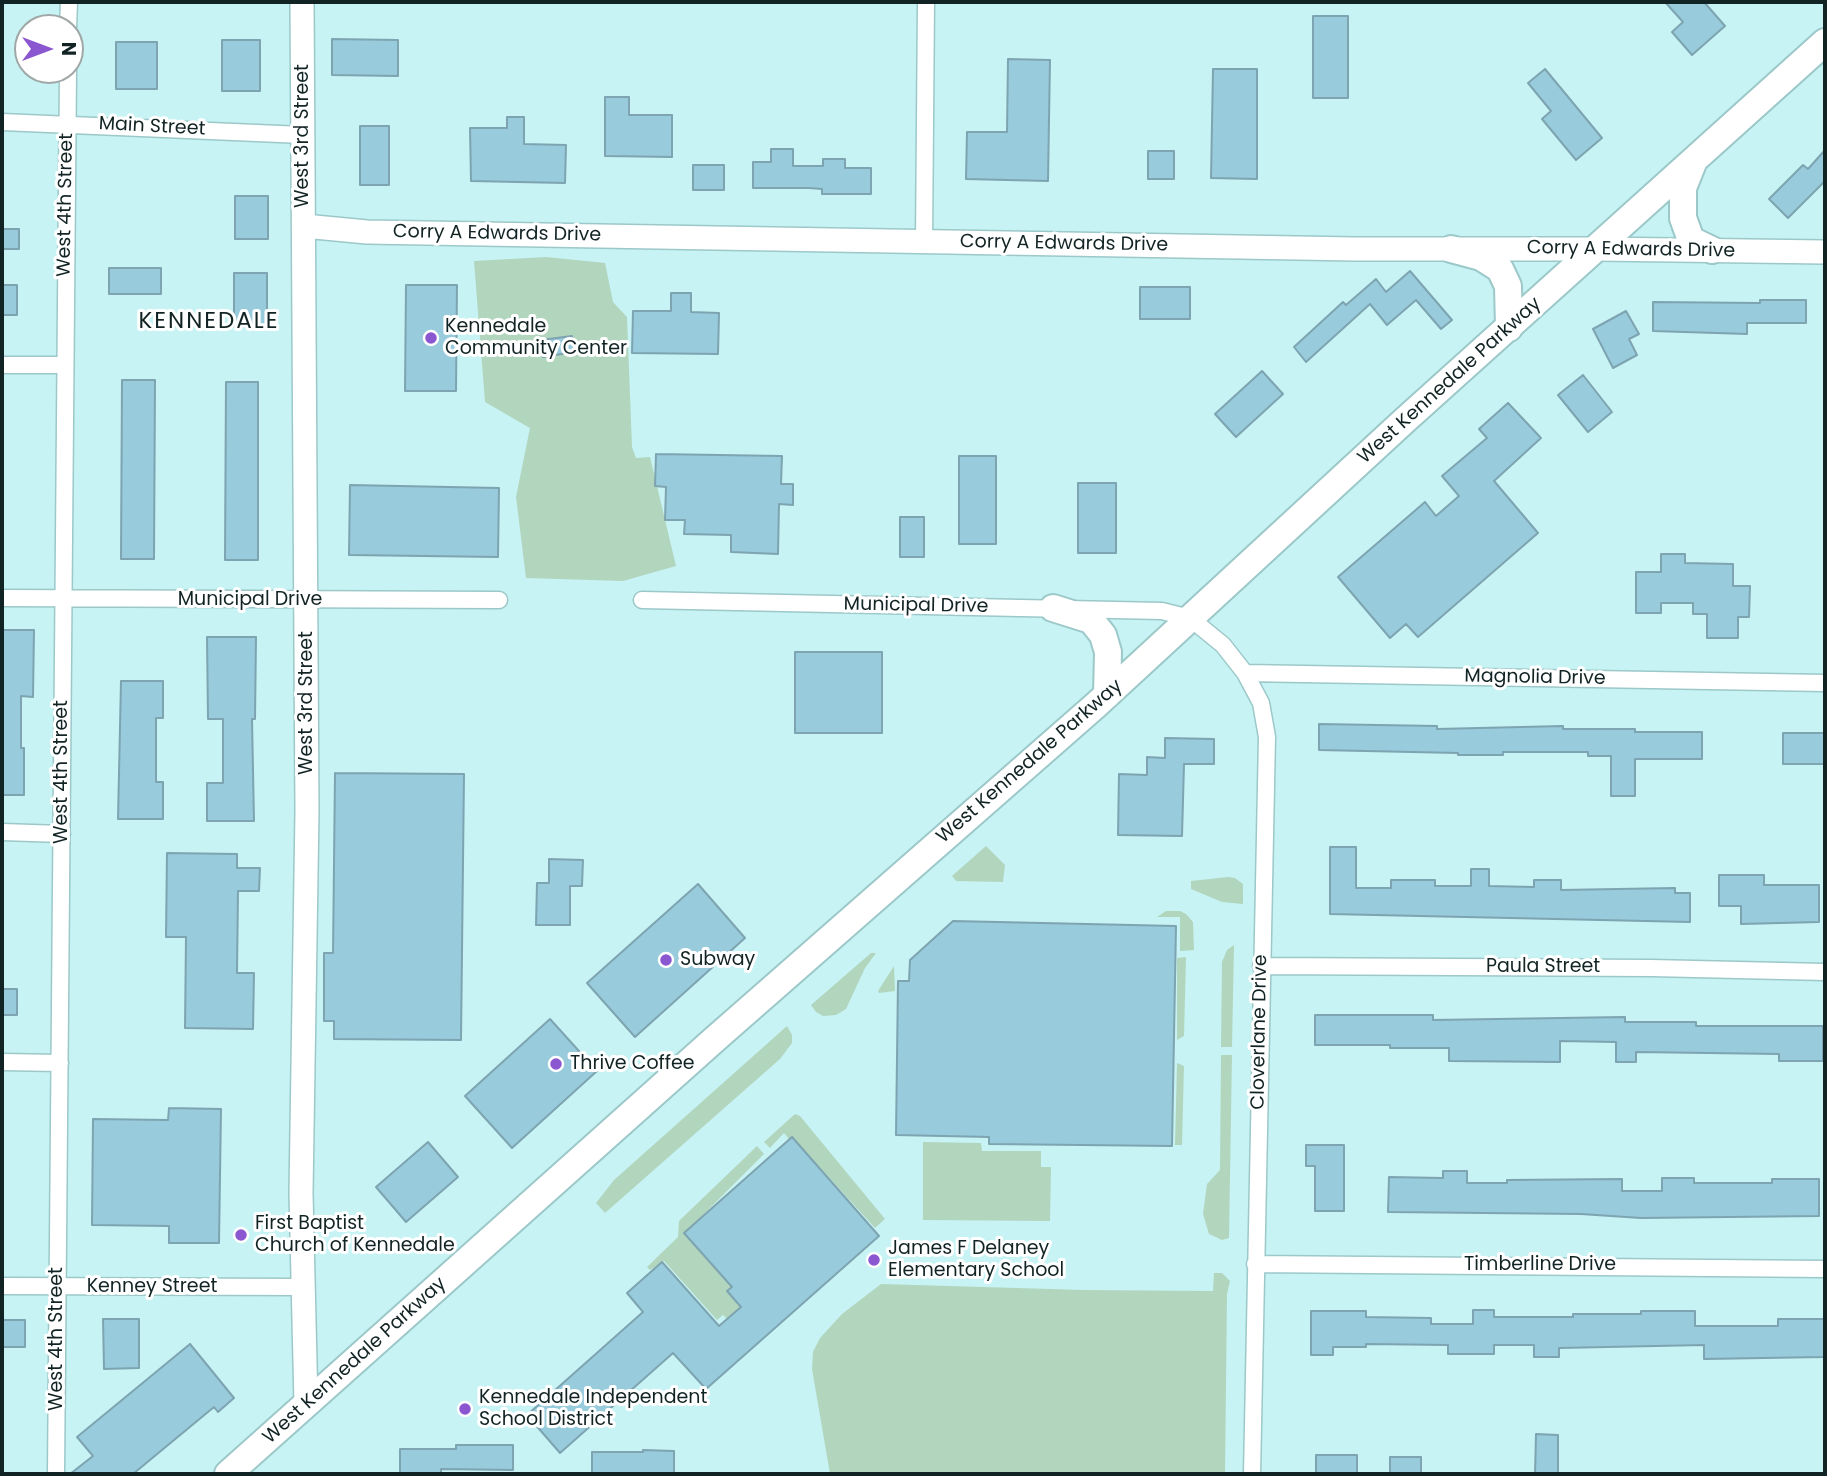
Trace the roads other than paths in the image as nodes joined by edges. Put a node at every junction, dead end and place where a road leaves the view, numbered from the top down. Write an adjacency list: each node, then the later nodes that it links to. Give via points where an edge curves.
1 (302, 2): 7 (street, West 3rd Street)
2 (926, 2): 10 (street)
3 (1825, 42): 8 (main road, West Kennedale Parkway)
4 (68, 84): 6 (street, West 4th Street)
5 (2, 122): 6 (street, Main Street)
6 (67, 123): 7 (street, Main Street); 17 (street, West 4th Street)
7 (303, 135): 9 (street, West 3rd Street)
8 (1693, 161): 12 (main road, West Kennedale Parkway); 13 (main road, via 1683,188 1683,218 1691,240)
9 (304, 226): 10 (street, Corry A Edwards Drive, via 368,232); 20 (street, West 3rd Street)
10 (923, 242): 11 (street, Corry A Edwards Drive)
11 (1451, 249): 12 (street, Corry A Edwards Drive); 15 (main road, via 1481,257 1500,269 1508,286)
12 (1597, 249): 13 (street, Corry A Edwards Drive); 15 (main road, West Kennedale Parkway)
13 (1712, 250): 14 (street, Corry A Edwards Drive)
14 (1825, 252)
15 (1509, 328): 24 (main road, West Kennedale Parkway)
16 (2, 365): 17 (street)
17 (64, 365): 19 (street, West 4th Street)
18 (2, 598): 19 (street, Municipal Drive)
19 (64, 598): 20 (street, Municipal Drive); 29 (street, West 4th Street)
20 (306, 600): 21 (street, Municipal Drive); 38 (street, West 3rd Street)
21 (499, 600)
22 (642, 600): 23 (street, Municipal Drive)
23 (1053, 608): 24 (street, Municipal Drive, via 1162,611); 27 (main road, via 1091,620 1103,635 1108,652)
24 (1190, 618): 25 (street, Cloverlane Drive, via 1223,645); 27 (main road, West Kennedale Parkway)
25 (1245, 673): 26 (street, Magnolia Drive); 30 (street, Cloverlane Drive, via 1261,703 1268,737)
26 (1825, 683)
27 (1107, 695): 39 (main road, West Kennedale Parkway)
28 (2, 832): 29 (street)
29 (62, 834): 33 (street, West 4th Street)
30 (1261, 966): 31 (street, Paula Street); 34 (street, Cloverlane Drive)
31 (1825, 972)
32 (2, 1062): 33 (street)
33 (60, 1063): 37 (street, West 4th Street)
34 (1255, 1264): 35 (street, Timberline Drive); 44 (street, Cloverlane Drive)
35 (1825, 1269)
36 (2, 1286): 37 (street, Kenney Street)
37 (57, 1286): 38 (street, Kenney Street); 41 (street, West 4th Street)
38 (303, 1287): 39 (street, West 3rd Street)
39 (306, 1405): 40 (main road, West Kennedale Parkway)
40 (258, 1448): 42 (main road, West Kennedale Parkway); 43 (main road)
41 (56, 1474)
42 (228, 1474)
43 (253, 1474)
44 (1252, 1474)

